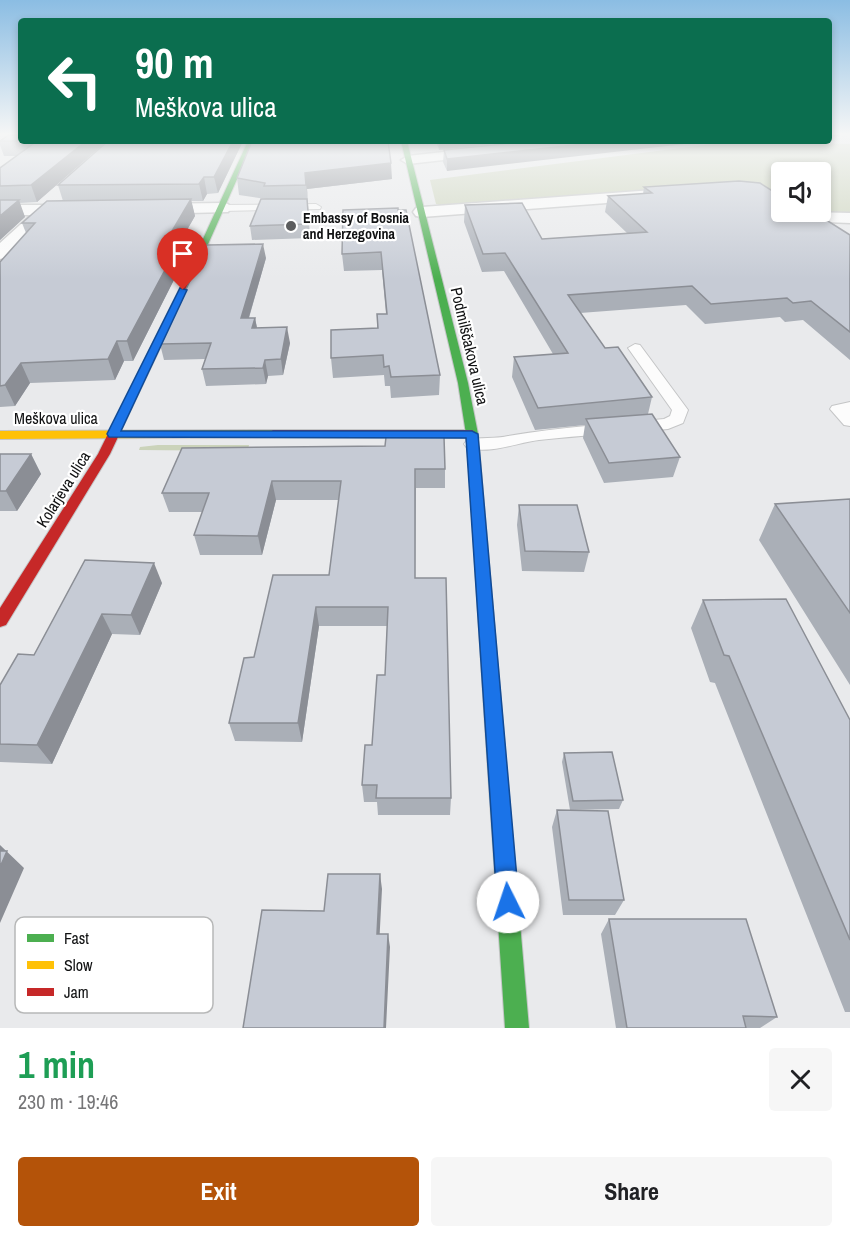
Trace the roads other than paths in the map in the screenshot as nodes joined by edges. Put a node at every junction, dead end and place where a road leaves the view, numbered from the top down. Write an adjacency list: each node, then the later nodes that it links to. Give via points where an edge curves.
1 (233, 183): 6 (street, Kolarjeva ulica)
2 (414, 183): 10 (street, Podmilščakova ulica)
3 (660, 194): 10 (street)
4 (50, 205): 8 (street); 9 (street); 15 (street)
5 (316, 207): 6 (lane)
6 (222, 208): 7 (street); 19 (street, Kolarjeva ulica)
7 (130, 209)
8 (0, 210)
9 (95, 210)
10 (422, 212): 21 (street, Podmilščakova ulica, via 463,383)
11 (831, 216): 12 (street)
12 (850, 218)
13 (817, 222): 14 (street)
14 (840, 237)
15 (0, 253)
16 (635, 348): 21 (lane, via 680,410 677,419 668,424 537,435 506,442)
17 (850, 407): 18 (lane, via 838,409)
18 (850, 421)
19 (113, 434): 20 (street, Meškova ulica); 21 (street, Meškova ulica); 22 (street, Kolarjeva ulica)
20 (0, 435)
21 (472, 439): 23 (street, Podmilščakova ulica)
22 (0, 621)
23 (517, 1028)

